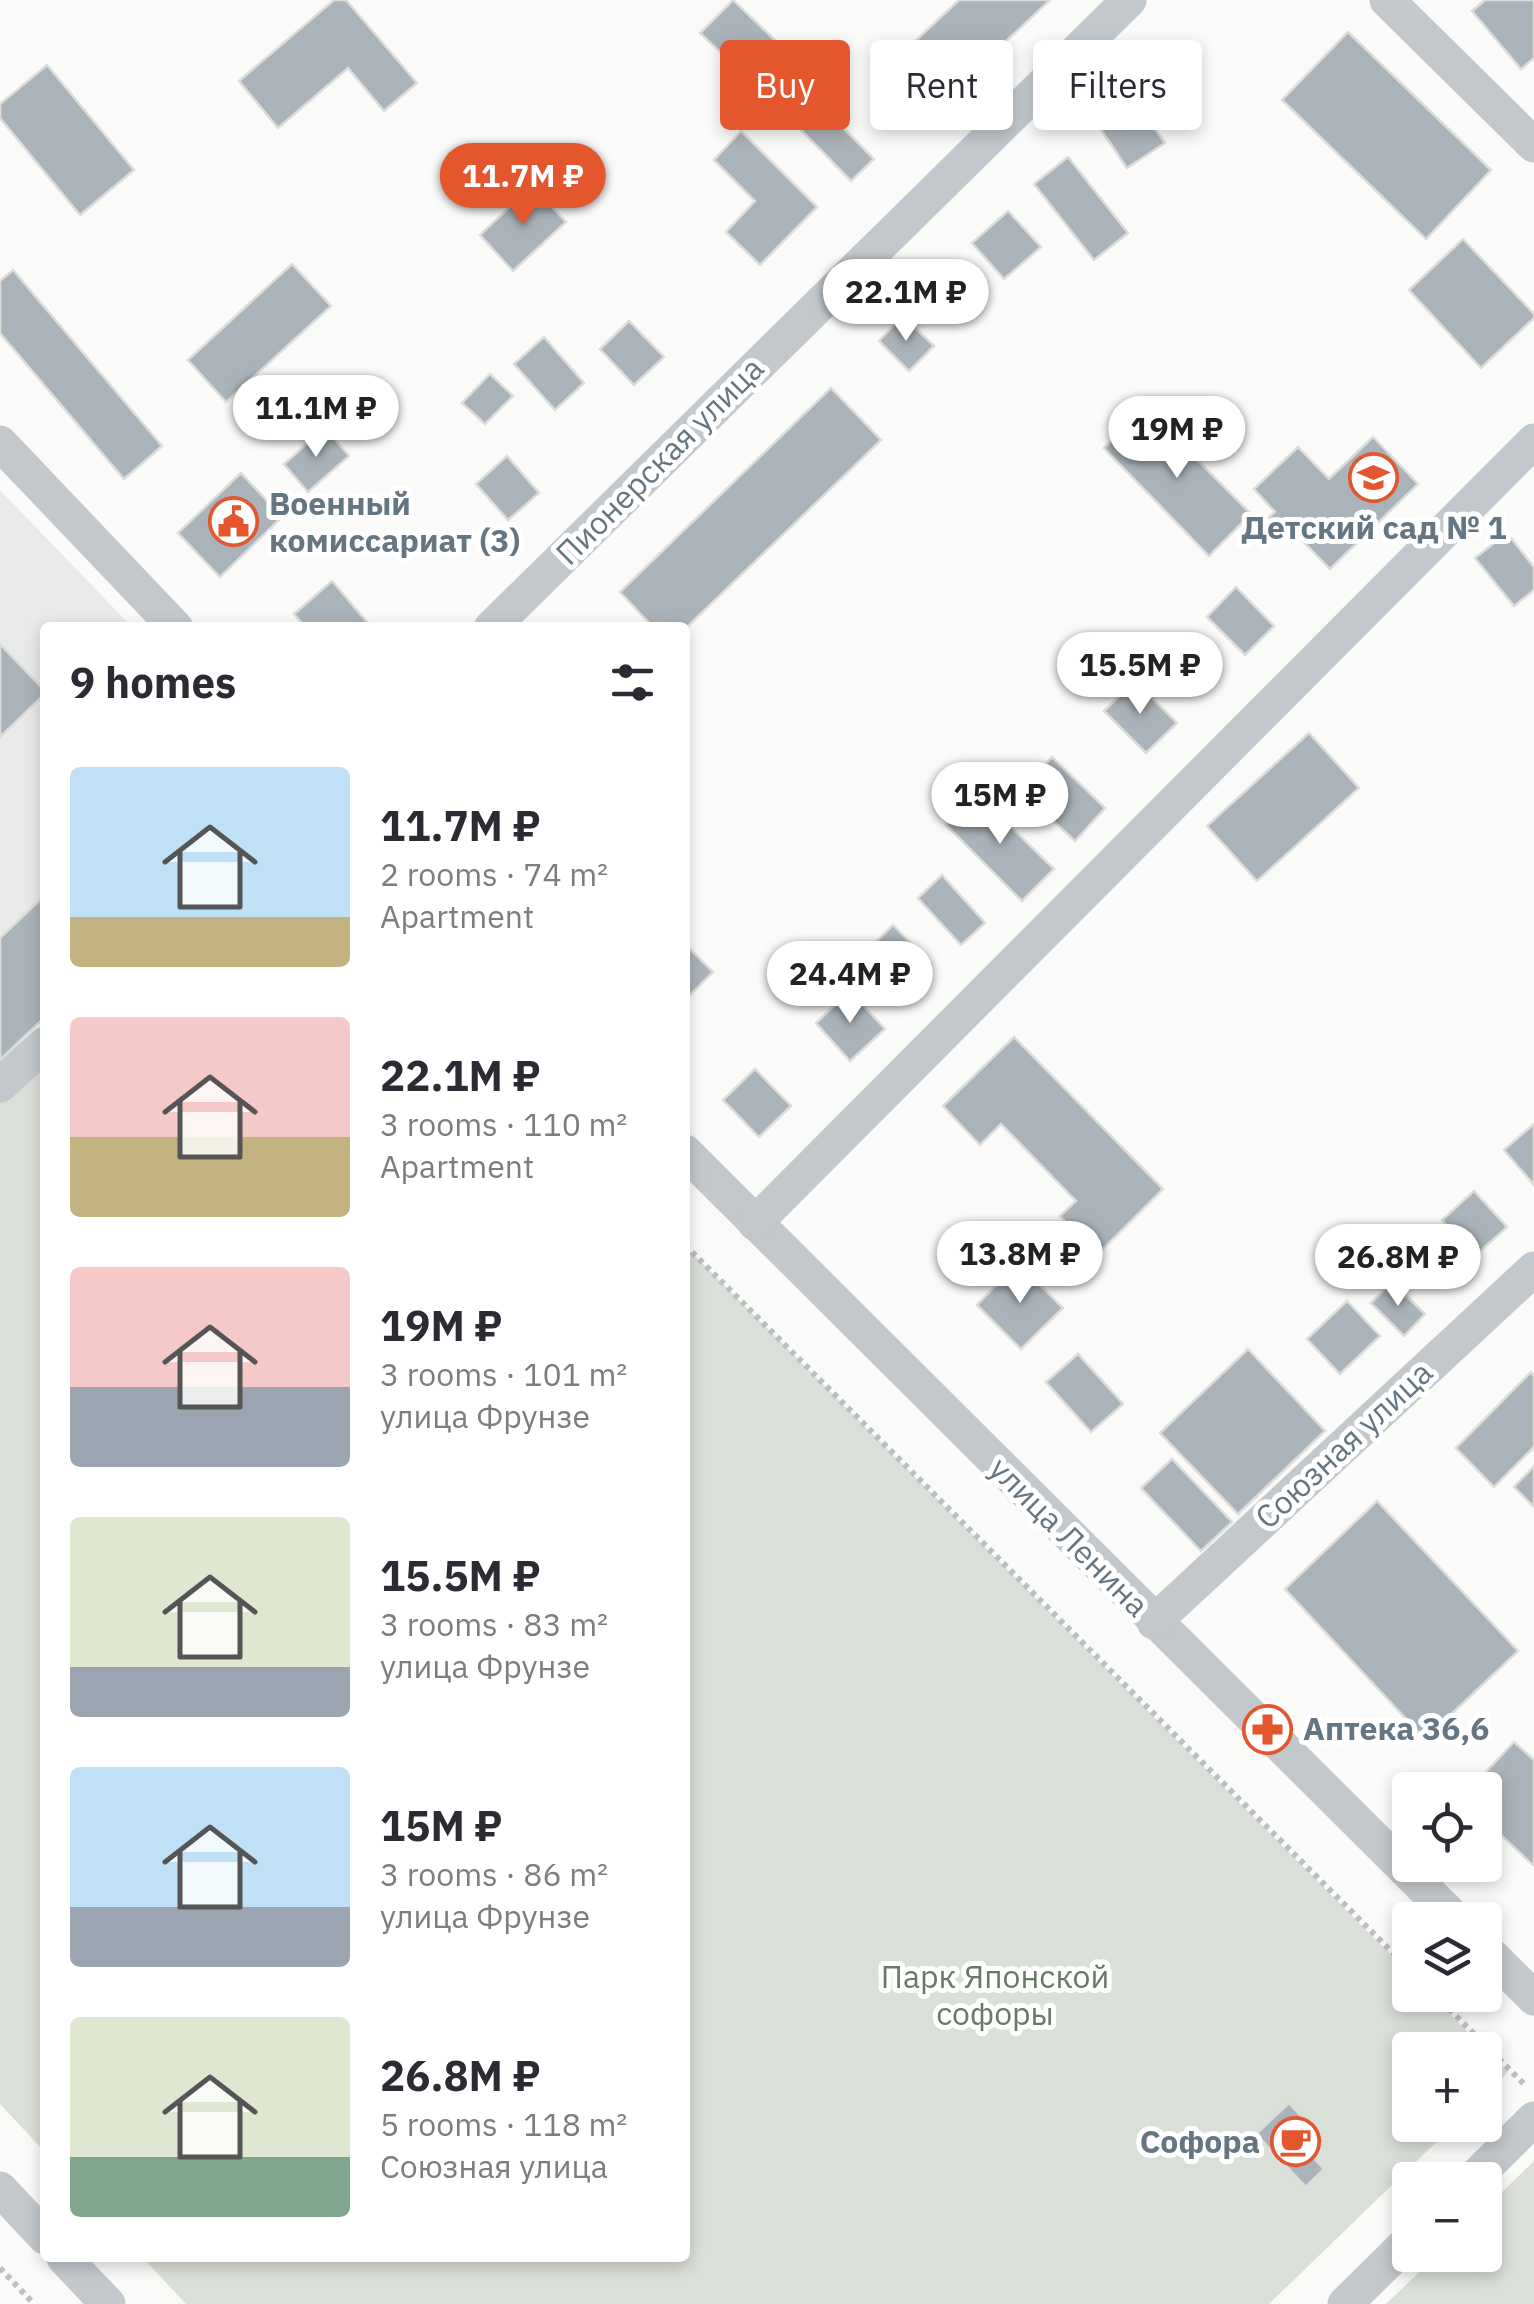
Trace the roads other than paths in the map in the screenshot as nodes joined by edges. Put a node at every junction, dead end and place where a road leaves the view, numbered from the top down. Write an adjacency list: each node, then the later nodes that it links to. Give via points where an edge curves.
1 (1129, 0): 7 (street, Пионерская улица)
2 (1387, 0): 3 (street)
3 (1534, 146)
4 (1534, 440): 11 (street)
5 (0, 442): 6 (street)
6 (170, 622)
7 (496, 622)
8 (40, 1049): 9 (street)
9 (0, 1085)
10 (690, 1157): 11 (street, улица Ленина)
11 (754, 1223): 13 (street, улица Ленина)
12 (1534, 1268): 13 (street, Союзная улица)
13 (1154, 1622): 14 (street, улица Ленина)
14 (1438, 1902)
15 (1502, 1966): 16 (street)
16 (1534, 1998)
17 (1534, 2119): 18 (street)
18 (1490, 2162)
19 (0, 2189): 20 (street)
20 (40, 2232)
21 (1392, 2258): 24 (street)
22 (68, 2262): 23 (street)
23 (108, 2304)
24 (1345, 2304)

